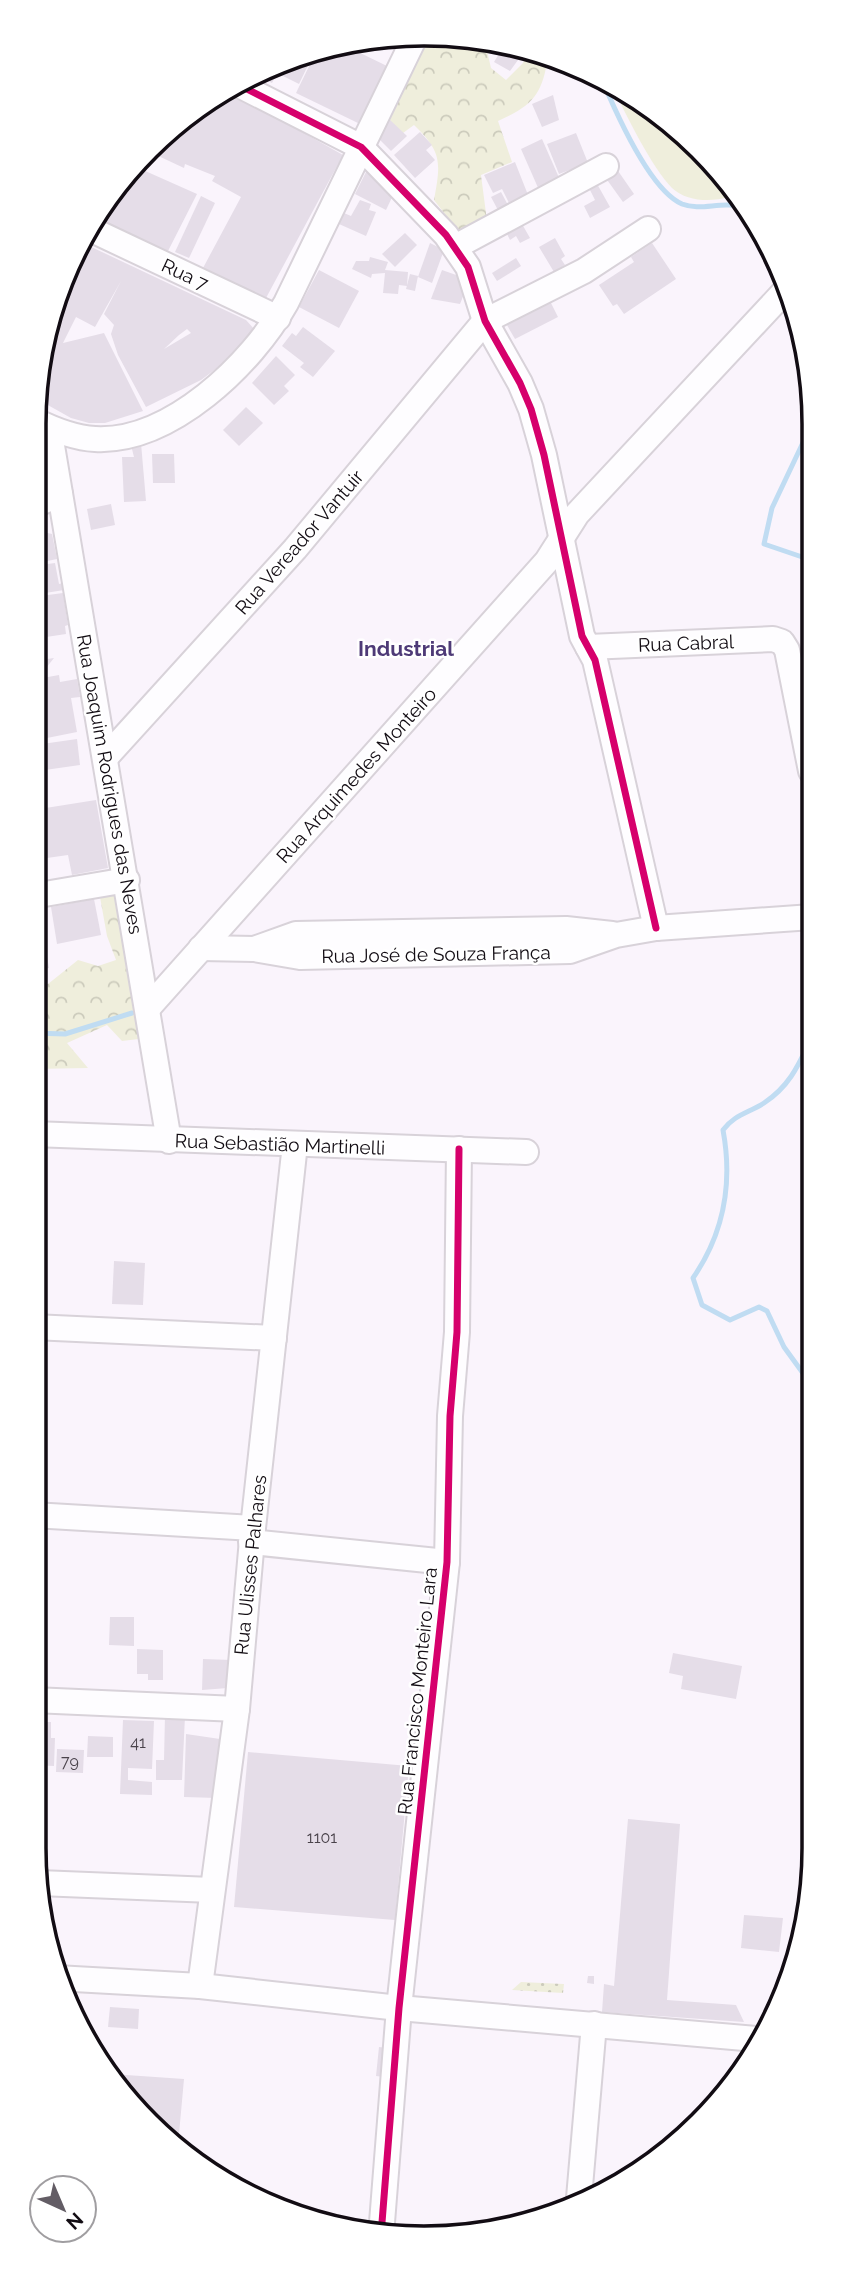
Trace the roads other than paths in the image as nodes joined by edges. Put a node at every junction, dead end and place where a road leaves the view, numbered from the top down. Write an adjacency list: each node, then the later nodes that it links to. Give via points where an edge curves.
1 (411, 46): 3 (street)
2 (247, 89): 3 (street)
3 (361, 147): 7 (street); 9 (street)
4 (606, 166): 7 (street)
5 (648, 229): 10 (street, via 584,271)
6 (97, 232): 9 (street, Rua 7)
7 (455, 247): 10 (street, via 468,267)
8 (779, 297): 15 (street, Rua Arquimedes Monteiro, via 578,514)
9 (278, 318): 11 (street, via 215,388 152,428 94,439)
10 (485, 321): 15 (street, via 531,409); 18 (street, Rua Vereador Vantuir, via 295,549)
11 (46, 425)
12 (46, 442): 13 (street, Rua Joaquim Rodrigues das Neves)
13 (60, 494): 14 (street); 18 (street, Rua Joaquim Rodrigues das Neves)
14 (46, 500)
15 (561, 538): 16 (street); 23 (street, Rua Arquimedes Monteiro, via 547,561)
16 (588, 647): 17 (street, Rua Cabral, via 774,639 787,650); 22 (street, via 595,660)
17 (802, 726)
18 (106, 757): 19 (street, Rua Joaquim Rodrigues das Neves)
19 (127, 880): 20 (street); 24 (street, Rua Joaquim Rodrigues das Neves)
20 (46, 893)
21 (802, 918): 22 (street, Rua José de Souza França)
22 (656, 928): 23 (street, Rua José de Souza França, via 616,935 566,929 296,934 254,948)
23 (201, 948): 24 (street, Rua Arquimedes Monteiro)
24 (148, 1007): 26 (street, Rua Joaquim Rodrigues das Neves)
25 (46, 1135): 26 (street, Rua Sebastião Martinelli)
26 (169, 1140): 27 (street, Rua Sebastião Martinelli)
27 (295, 1144): 28 (street, Rua Sebastião Martinelli); 31 (street, Rua Ulisses Palhares)
28 (459, 1149): 29 (street, Rua Sebastião Martinelli); 34 (street, Rua Francisco Monteiro Lara)
29 (526, 1152)
30 (46, 1328): 31 (street)
31 (274, 1338): 33 (street, Rua Ulisses Palhares)
32 (46, 1516): 33 (street)
33 (252, 1535): 34 (street); 36 (street, Rua Ulisses Palhares)
34 (447, 1562): 41 (street, Rua Francisco Monteiro Lara)
35 (46, 1701): 36 (street)
36 (237, 1709): 38 (street, Rua Ulisses Palhares)
37 (47, 1883): 38 (street)
38 (212, 1890): 40 (street, Rua Ulisses Palhares)
39 (69, 1979): 40 (street)
40 (200, 1986): 41 (street)
41 (399, 2008): 42 (street); 45 (street, Rua Francisco Monteiro Lara)
42 (594, 2024): 43 (street); 44 (street)
43 (751, 2038)
44 (579, 2193)
45 (382, 2224)

